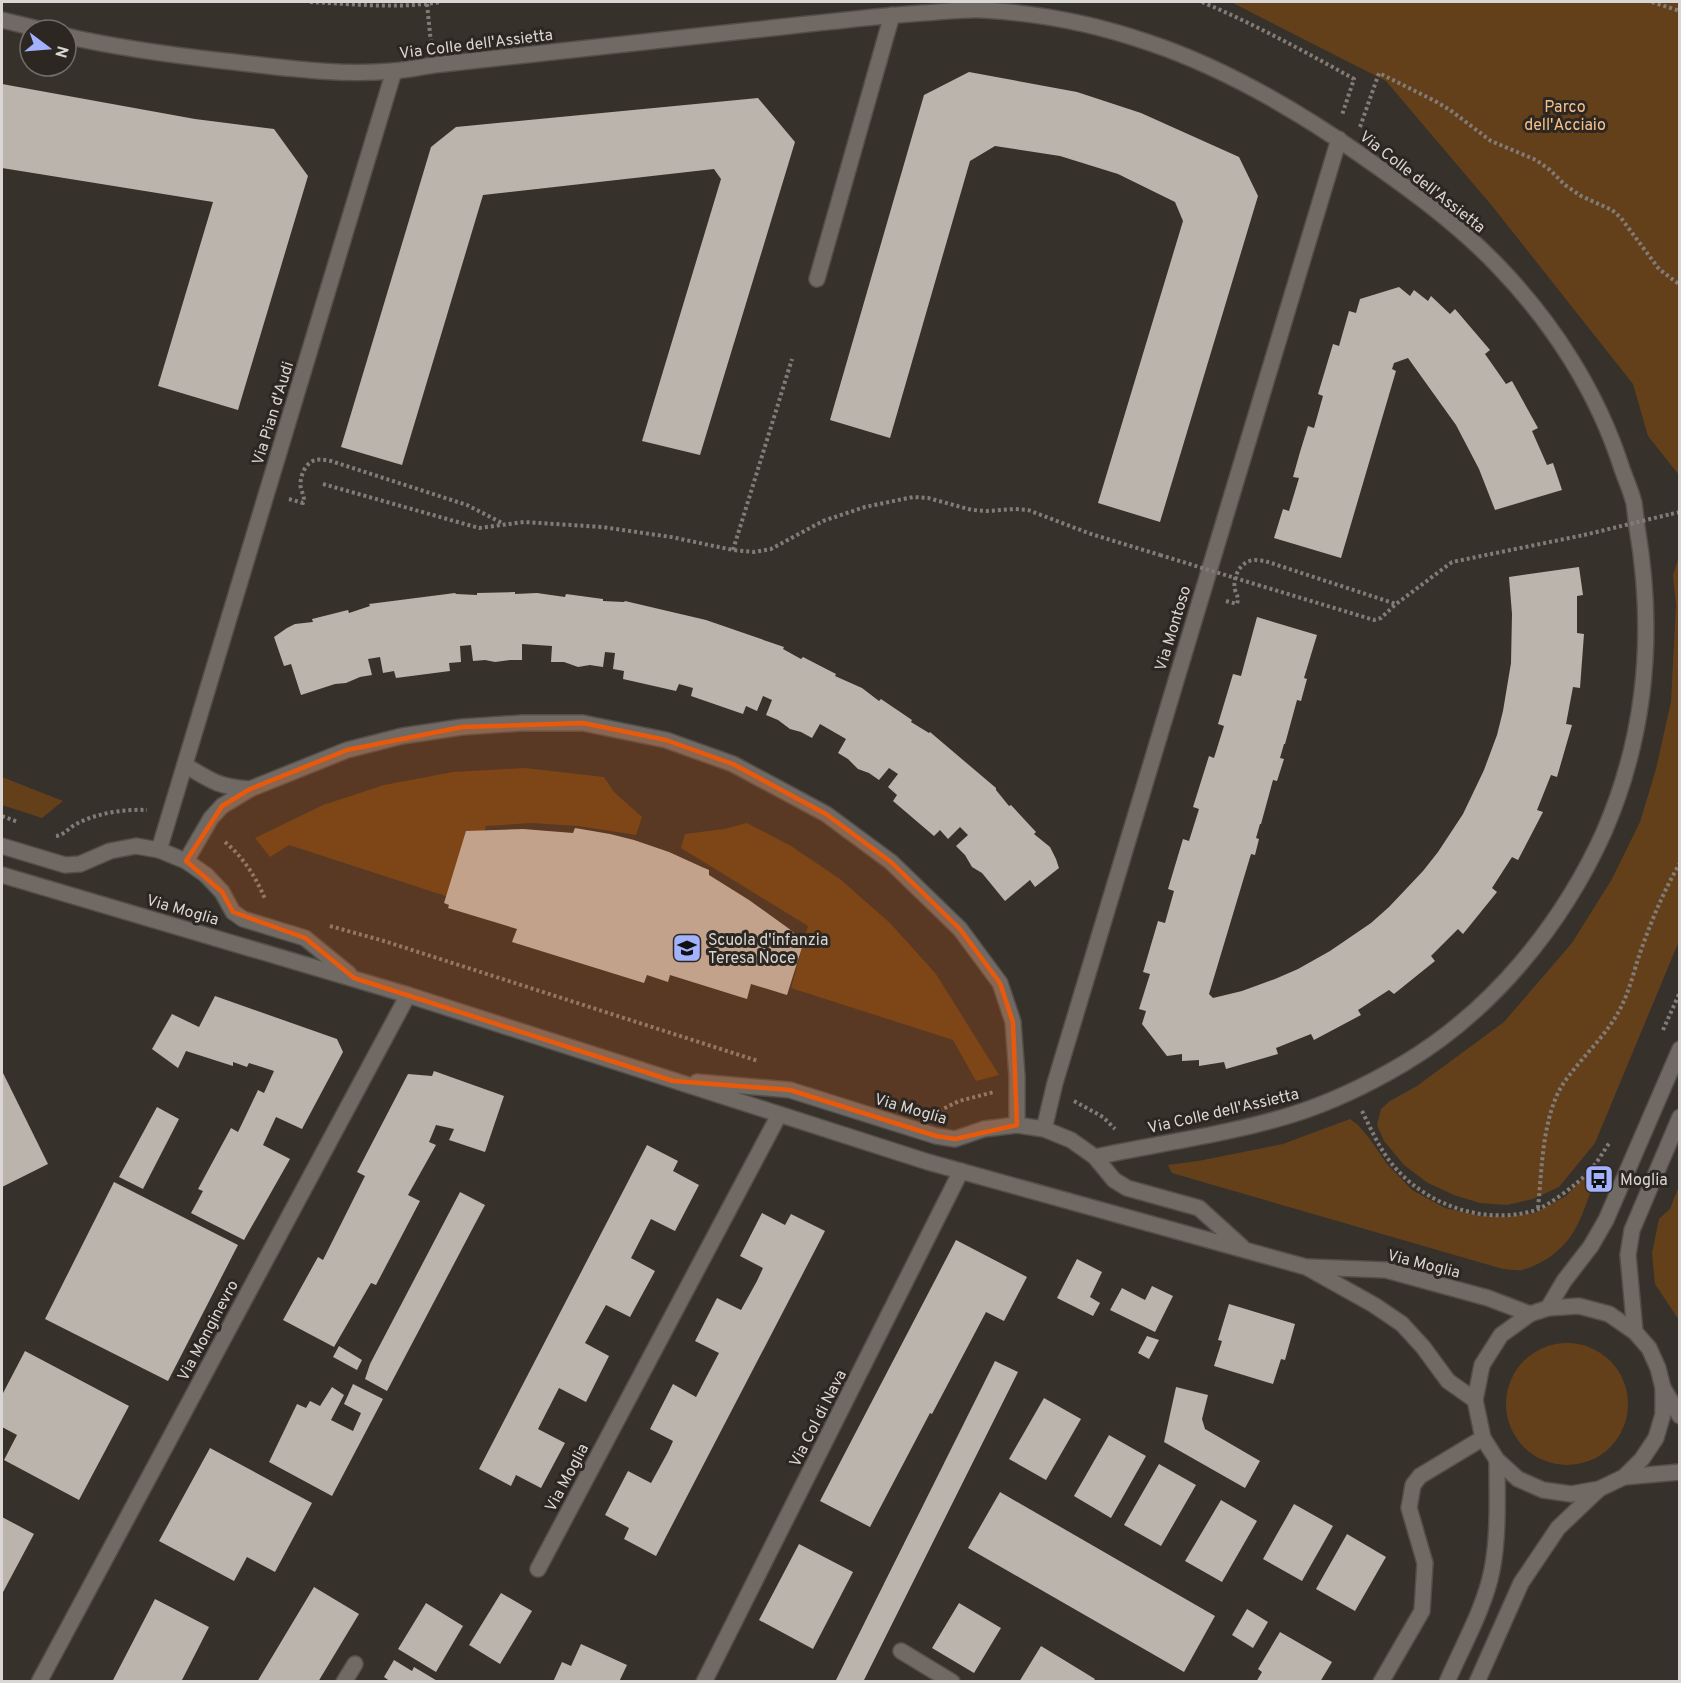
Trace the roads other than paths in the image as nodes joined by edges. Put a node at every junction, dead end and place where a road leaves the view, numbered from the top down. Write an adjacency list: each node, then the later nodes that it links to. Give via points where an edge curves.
1 (891, 15): 5 (street, Via Colle dell'Assietta); 6 (street, Via Colle dell'Assietta, via 977,9 1034,15 1149,42 1253,87); 7 (street)
2 (2, 20): 3 (street)
3 (18, 24)
4 (78, 38): 5 (street, Via Colle dell'Assietta, via 256,65 347,72)
5 (394, 71): 8 (street, Via Pian d'Audi)
6 (1339, 139): 21 (street, Via Montoso); 22 (street, Via Colle dell'Assietta, via 1460,229 1499,267 1565,348 1595,402 1634,503 1643,559 1647,621 1644,682 1632,750 1596,849 1559,913 1526,958 1455,1028 1353,1091 1295,1113 1232,1130)
7 (817, 279)
8 (185, 765): 9 (street, via 229,788); 11 (street, Via Pian d'Audi)
9 (250, 789): 12 (street, via 222,806 211,818); 20 (street, via 347,750 402,736 522,723 583,723 666,741 733,764 826,814 891,862 960,929 1000,983 1013,1022)
10 (2, 846): 11 (street, Via Moglia, via 65,865 136,846)
11 (159, 850): 12 (street, Via Moglia)
12 (186, 861): 14 (street, Via Moglia, via 206,875 243,920 305,938)
13 (2, 874): 14 (street, Via Moglia)
14 (354, 978): 15 (street, Via Moglia)
15 (408, 995): 17 (street, Via Moglia); 40 (street, Via Monginevro)
16 (1680, 1049): 26 (street, via 1606,1220)
17 (673, 1080): 18 (street, Via Moglia); 20 (street, Via Moglia, via 790,1090 955,1139 984,1129)
18 (779, 1115): 23 (street, Via Moglia); 37 (street, Via Moglia)
19 (1680, 1117): 28 (street, via 1632,1230 1628,1255)
20 (1017, 1125): 21 (street, Via Moglia)
21 (1044, 1129): 22 (street, Via Moglia, via 1071,1140)
22 (1095, 1157): 24 (street, Via Moglia, via 1114,1180 1127,1188 1199,1208)
23 (961, 1171): 24 (street, Via Moglia); 42 (street, Via Col di Nava)
24 (1246, 1250): 25 (street, Via Moglia)
25 (1306, 1267): 27 (street, Via Moglia, via 1386,1270 1488,1298); 30 (street, Via Moglia, via 1402,1324 1448,1381)
26 (1548, 1308): 27 (street); 28 (street, via 1579,1305 1609,1314)
27 (1530, 1314): 30 (street, via 1501,1335 1482,1365)
28 (1635, 1332): 29 (street, via 1649,1348)
29 (1663, 1388): 31 (street); 35 (street, via 1656,1438 1642,1460)
30 (1475, 1400): 32 (street)
31 (1680, 1416)
32 (1483, 1438): 33 (street); 44 (street, via 1420,1476 1413,1485 1408,1508 1425,1563 1422,1611)
33 (1497, 1460): 36 (street, via 1518,1479 1543,1490 1571,1494); 45 (street, via 1497,1529 1492,1571)
34 (1680, 1472): 35 (street)
35 (1624, 1477): 36 (street)
36 (1599, 1489): 46 (street, via 1558,1528 1521,1583)
37 (538, 1569)
38 (901, 1651): 43 (street)
39 (355, 1664): 41 (street)
40 (39, 1682)
41 (344, 1682)
42 (704, 1682)
43 (952, 1682)
44 (1381, 1682)
45 (1447, 1682)
46 (1477, 1682)

